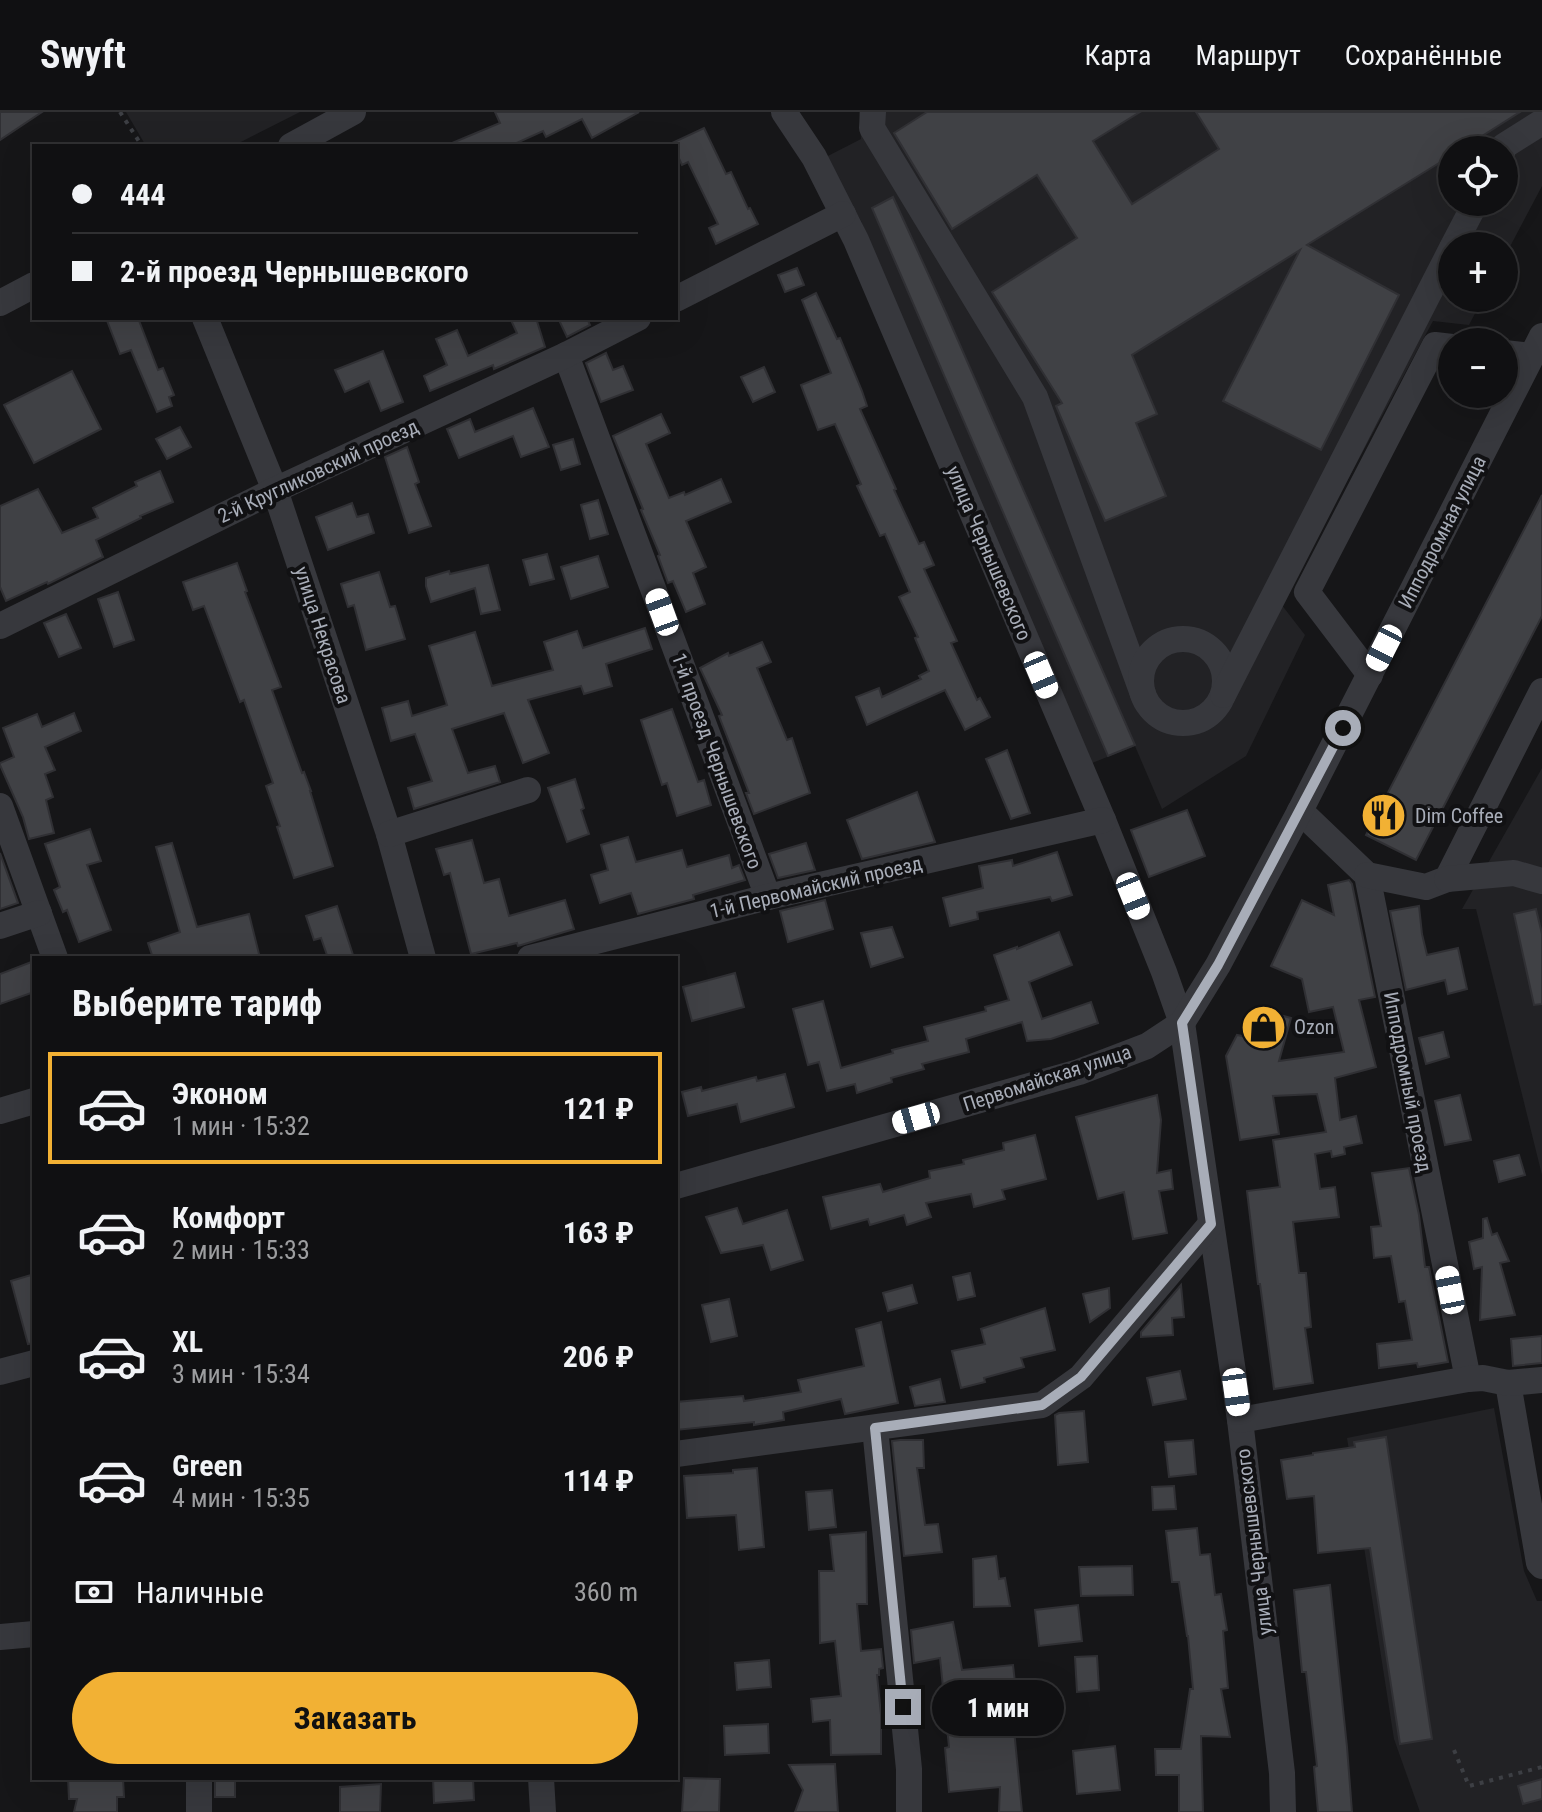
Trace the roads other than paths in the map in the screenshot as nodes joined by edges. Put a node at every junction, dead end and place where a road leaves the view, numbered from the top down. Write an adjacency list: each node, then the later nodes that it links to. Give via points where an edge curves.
1 (353, 112): 6 (street)
2 (784, 112): 7 (street, улица Чернышевского)
3 (873, 112): 21 (street, via 872,128 1035,397)
4 (1542, 122): 5 (street)
5 (1518, 137)
6 (295, 144)
7 (843, 214): 10 (street); 26 (street, улица Чернышевского)
8 (1438, 276): 22 (street)
9 (32, 286): 11 (street)
10 (678, 298)
11 (0, 303)
12 (206, 320): 17 (street, улица Некрасова)
13 (634, 320): 16 (street, 2-й Кругликовский проезд)
14 (1438, 345): 19 (street, via 1307,592)
15 (1537, 346): 19 (street, Ипподромная улица)
16 (566, 355): 17 (street, 2-й Кругликовский проезд); 31 (street, 1-й проезд Чернышевского)
17 (275, 490): 18 (street, 2-й Кругликовский проезд); 27 (street, улица Некрасова)
18 (0, 626)
19 (1370, 675): 25 (street, Ипподромная улица)
20 (1542, 691): 29 (street)
21 (1143, 694): 22 (street, via 1158,715 1184,723 1210,714); 22 (street, via 1142,673 1149,657 1168,642 1186,639 1208,647 1222,664)
22 (1223, 695)
23 (528, 790): 27 (street)
24 (0, 806): 32 (street)
25 (1300, 811): 28 (street); 37 (street, Ипподромная улица)
26 (1103, 820): 31 (street, 1-й Первомайский проезд); 37 (street, улица Чернышевского)
27 (389, 834): 35 (street, улица Некрасова)
28 (1367, 875): 29 (street, via 1426,887); 44 (street, Ипподромный проезд)
29 (1447, 879): 30 (street, via 1514,873)
30 (1542, 881)
31 (768, 897): 36 (street, 1-й Первомайский проезд)
32 (39, 913): 33 (street); 34 (street)
33 (0, 926)
34 (54, 956)
35 (422, 956)
36 (538, 956)
37 (1182, 1023): 40 (street, Первомайская улица, via 1147,1046 1079,1072); 41 (street, улица Чернышевского)
38 (32, 1102): 39 (street)
39 (0, 1111)
40 (678, 1185)
41 (1211, 1224): 47 (street, улица Чернышевского); 48 (street, via 1081,1377 1042,1405)
42 (32, 1364): 43 (street)
43 (0, 1372)
44 (1468, 1379): 46 (street); 47 (street)
45 (1542, 1380): 46 (street)
46 (1508, 1383): 50 (street)
47 (1240, 1420): 58 (street, улица Чернышевского)
48 (875, 1428): 49 (street); 57 (street)
49 (678, 1454)
50 (1542, 1566)
51 (32, 1634): 52 (street)
52 (0, 1637)
53 (199, 1780): 55 (street)
54 (541, 1780): 56 (street)
55 (199, 1812)
56 (543, 1812)
57 (909, 1812)
58 (1283, 1812)

